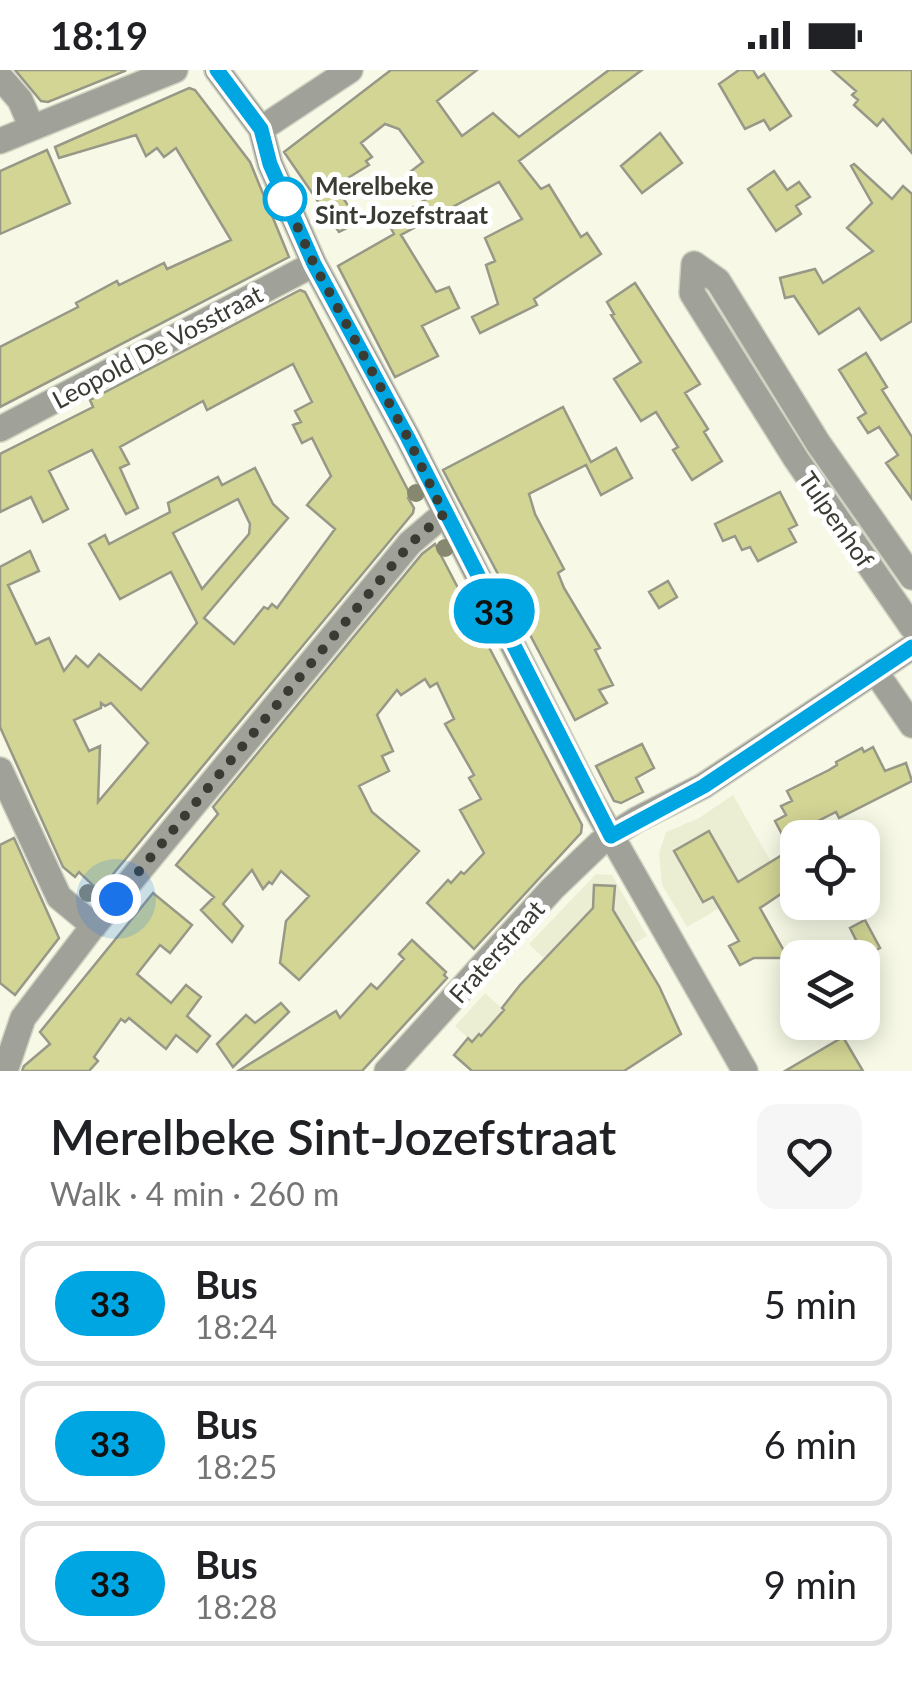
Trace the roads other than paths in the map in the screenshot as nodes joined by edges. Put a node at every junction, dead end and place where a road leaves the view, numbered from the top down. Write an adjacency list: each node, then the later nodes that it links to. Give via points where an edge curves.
1 (175, 70): 5 (street)
2 (217, 70): 6 (street)
3 (350, 70): 6 (street)
4 (0, 77): 5 (street)
5 (32, 128): 7 (street)
6 (261, 129): 8 (street)
7 (0, 141)
8 (314, 264): 11 (street, Leopold De Vosstraat); 14 (street)
9 (766, 359): 10 (street); 10 (street, Tulpenhof, via 718,281 691,252 692,293); 12 (street, Tulpenhof)
10 (742, 373): 13 (street, Tulpenhof)
11 (0, 429)
12 (818, 444): 13 (street, Tulpenhof); 15 (street, Tulpenhof)
13 (796, 460): 16 (street, Tulpenhof)
14 (444, 514): 22 (street); 23 (street, via 410,544)
15 (912, 577)
16 (912, 627)
17 (912, 647): 18 (street, Fraterstraat)
18 (874, 671): 19 (street); 22 (street, Fraterstraat, via 704,786)
19 (902, 690): 20 (street)
20 (912, 725)
21 (0, 770): 23 (street, via 59,897)
22 (611, 836): 25 (street, Fraterstraat, via 552,889); 26 (street)
23 (94, 926): 24 (street, via 23,1018)
24 (5, 1071)
25 (387, 1071)
26 (745, 1071)

